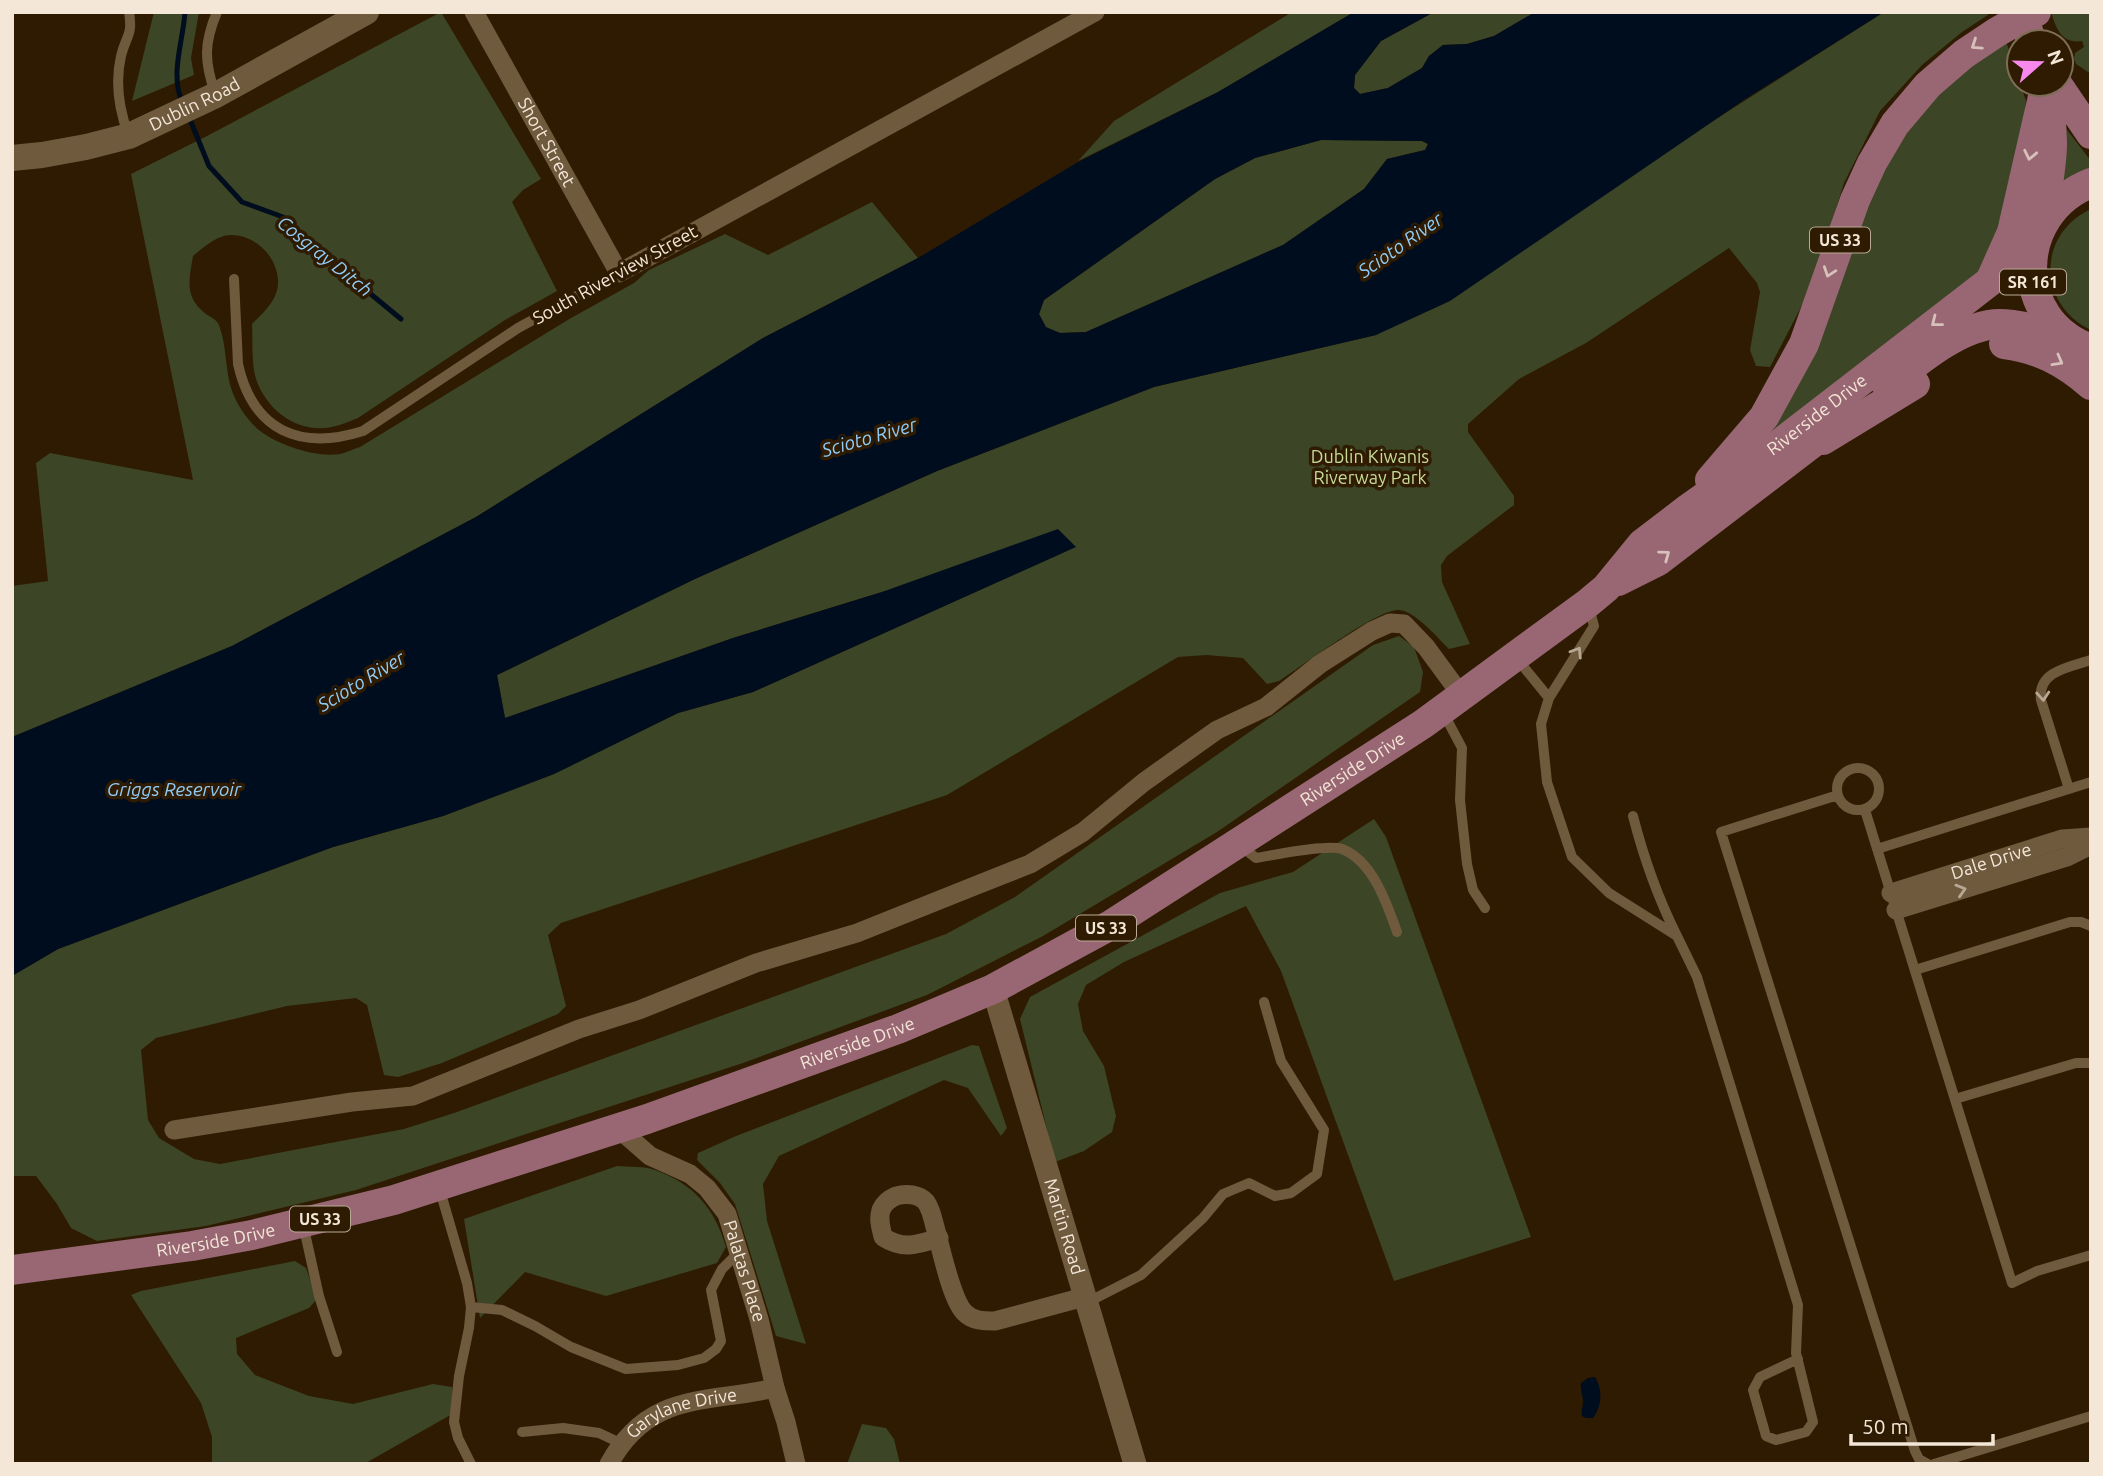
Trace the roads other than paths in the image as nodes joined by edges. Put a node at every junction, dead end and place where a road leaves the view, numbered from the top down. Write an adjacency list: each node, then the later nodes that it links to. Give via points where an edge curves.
1 (129, 12): 12 (lane, via 132,28 121,55 118,83)
2 (218, 12): 7 (lane, via 206,51)
3 (366, 12): 7 (main road, Dublin Road)
4 (474, 12): 16 (street, Short Street)
5 (1095, 12): 16 (street, South Riverview Street)
6 (2036, 12): 22 (main road, US 33, one-way to 22, via 1964,54 1928,85 1895,124 1854,200 1804,344 1764,417)
7 (209, 98): 12 (main road, Dublin Road)
8 (2045, 98): 18 (main road, one-way to 18, via 2012,232)
9 (2049, 98): 15 (main road, SR 161, via 2052,162)
10 (2059, 98): 11 (main road)
11 (2091, 134)
12 (129, 136): 13 (main road, Dublin Road, via 86,148)
13 (12, 158)
14 (2091, 183): 15 (main road, Riverside Drive, via 2058,203)
15 (2038, 235): 18 (main road, Riverside Drive); 19 (main road, SR 161, via 2032,275 2039,302 2054,326)
16 (619, 273): 17 (lane, South Riverview Street, via 518,328 363,431 321,439 274,426 249,396 238,364)
17 (233, 279)
18 (1990, 280): 22 (main road, Riverside Drive / US 33, one-way to 22)
19 (2083, 348): 21 (main road, Riverside Drive / US 33, via 1998,324 1962,333 1908,369)
20 (2091, 384): 21 (main road, US 33, one-way to 20, via 1959,356 1989,345 2025,346 2047,354)
21 (1802, 453): 23 (main road, Riverside Drive / US 33, one-way to 21, via 1658,561)
22 (1689, 508): 23 (main road, Riverside Drive / US 33, via 1642,544)
23 (1597, 595): 24 (main road, Riverside Drive / US 33); 26 (lane, one-way to 23, via 1594,626)
24 (1516, 656): 26 (lane); 27 (main road, Riverside Drive / US 33)
25 (2091, 660): 29 (lane, one-way to 29, via 2051,674 2041,689)
26 (1549, 698): 41 (lane, via 1541,724 1547,782 1572,857 1609,893)
27 (1452, 703): 34 (main road, Riverside Drive / US 33); 38 (lane, via 1462,748 1460,800 1467,863 1473,890); 48 (street, via 1426,647 1404,624 1390,624 1320,664 1266,707 1217,730 1083,832 1030,864 856,933 756,963 579,1029 413,1096)
28 (2091, 782): 29 (lane)
29 (2069, 789): 36 (lane)
30 (1838, 795): 31 (lane, via 1850,809); 31 (lane, via 1839,780 1846,772 1856,768 1868,771 1878,780 1879,793); 67 (lane, via 1721,832 1915,1451)
31 (1864, 810): 36 (lane)
32 (1633, 816): 41 (lane, via 1657,895)
33 (2091, 837): 37 (street, Dale Drive, via 2062,839)
34 (1238, 844): 40 (lane, via 1256,858 1340,849 1359,860 1381,890); 43 (main road, Riverside Drive / US 33, via 1109,926)
35 (2091, 845): 37 (street, Dale Drive, one-way to 35, via 2067,857)
36 (1877, 849): 37 (lane)
37 (1894, 901): 42 (lane)
38 (1485, 908)
39 (2091, 926): 42 (lane, via 2070,922)
40 (1397, 932)
41 (1677, 936): 58 (lane, via 1697,977 1798,1305)
42 (1915, 970): 46 (lane)
43 (993, 989): 47 (main road, Riverside Drive / US 33, via 898,1029); 55 (street, Martin Road)
44 (1264, 1002): 55 (lane, via 1281,1061 1324,1130 1317,1174 1291,1193 1275,1196 1249,1183 1223,1195 1141,1275)
45 (2091, 1063): 46 (lane, via 2076,1063)
46 (1955, 1099): 53 (lane, via 2012,1283)
47 (618, 1128): 49 (main road, Riverside Drive / US 33); 52 (street, Palatas Place, via 650,1156 690,1174 707,1188 727,1214)
48 (174, 1130)
49 (439, 1186): 50 (main road, Riverside Drive / US 33); 56 (lane)
50 (303, 1224): 54 (main road, Riverside Drive / US 33, via 192,1246); 57 (lane)
51 (939, 1238): 55 (street, via 957,1302 966,1314 980,1321)
52 (739, 1253): 56 (lane, via 722,1269 711,1290 721,1340 704,1358 678,1365 626,1369 571,1347 502,1310); 59 (street, Palatas Place)
53 (2091, 1255)
54 (12, 1270)
55 (1085, 1300): 66 (street, Martin Road)
56 (471, 1307): 63 (lane, via 454,1422)
57 (337, 1352)
58 (1798, 1359): 58 (lane, via 1813,1422 1805,1432 1776,1440 1766,1436 1754,1390 1760,1377)
59 (775, 1388): 62 (street, Garylane Drive, via 685,1403 655,1413); 65 (street, Palatas Place)
60 (2091, 1416): 68 (lane)
61 (522, 1432): 62 (lane, via 563,1428 599,1433)
62 (620, 1443): 64 (street, Garylane Drive)
63 (471, 1464)
64 (609, 1464)
65 (796, 1464)
66 (1135, 1464)
67 (1928, 1464)
68 (1934, 1464)

